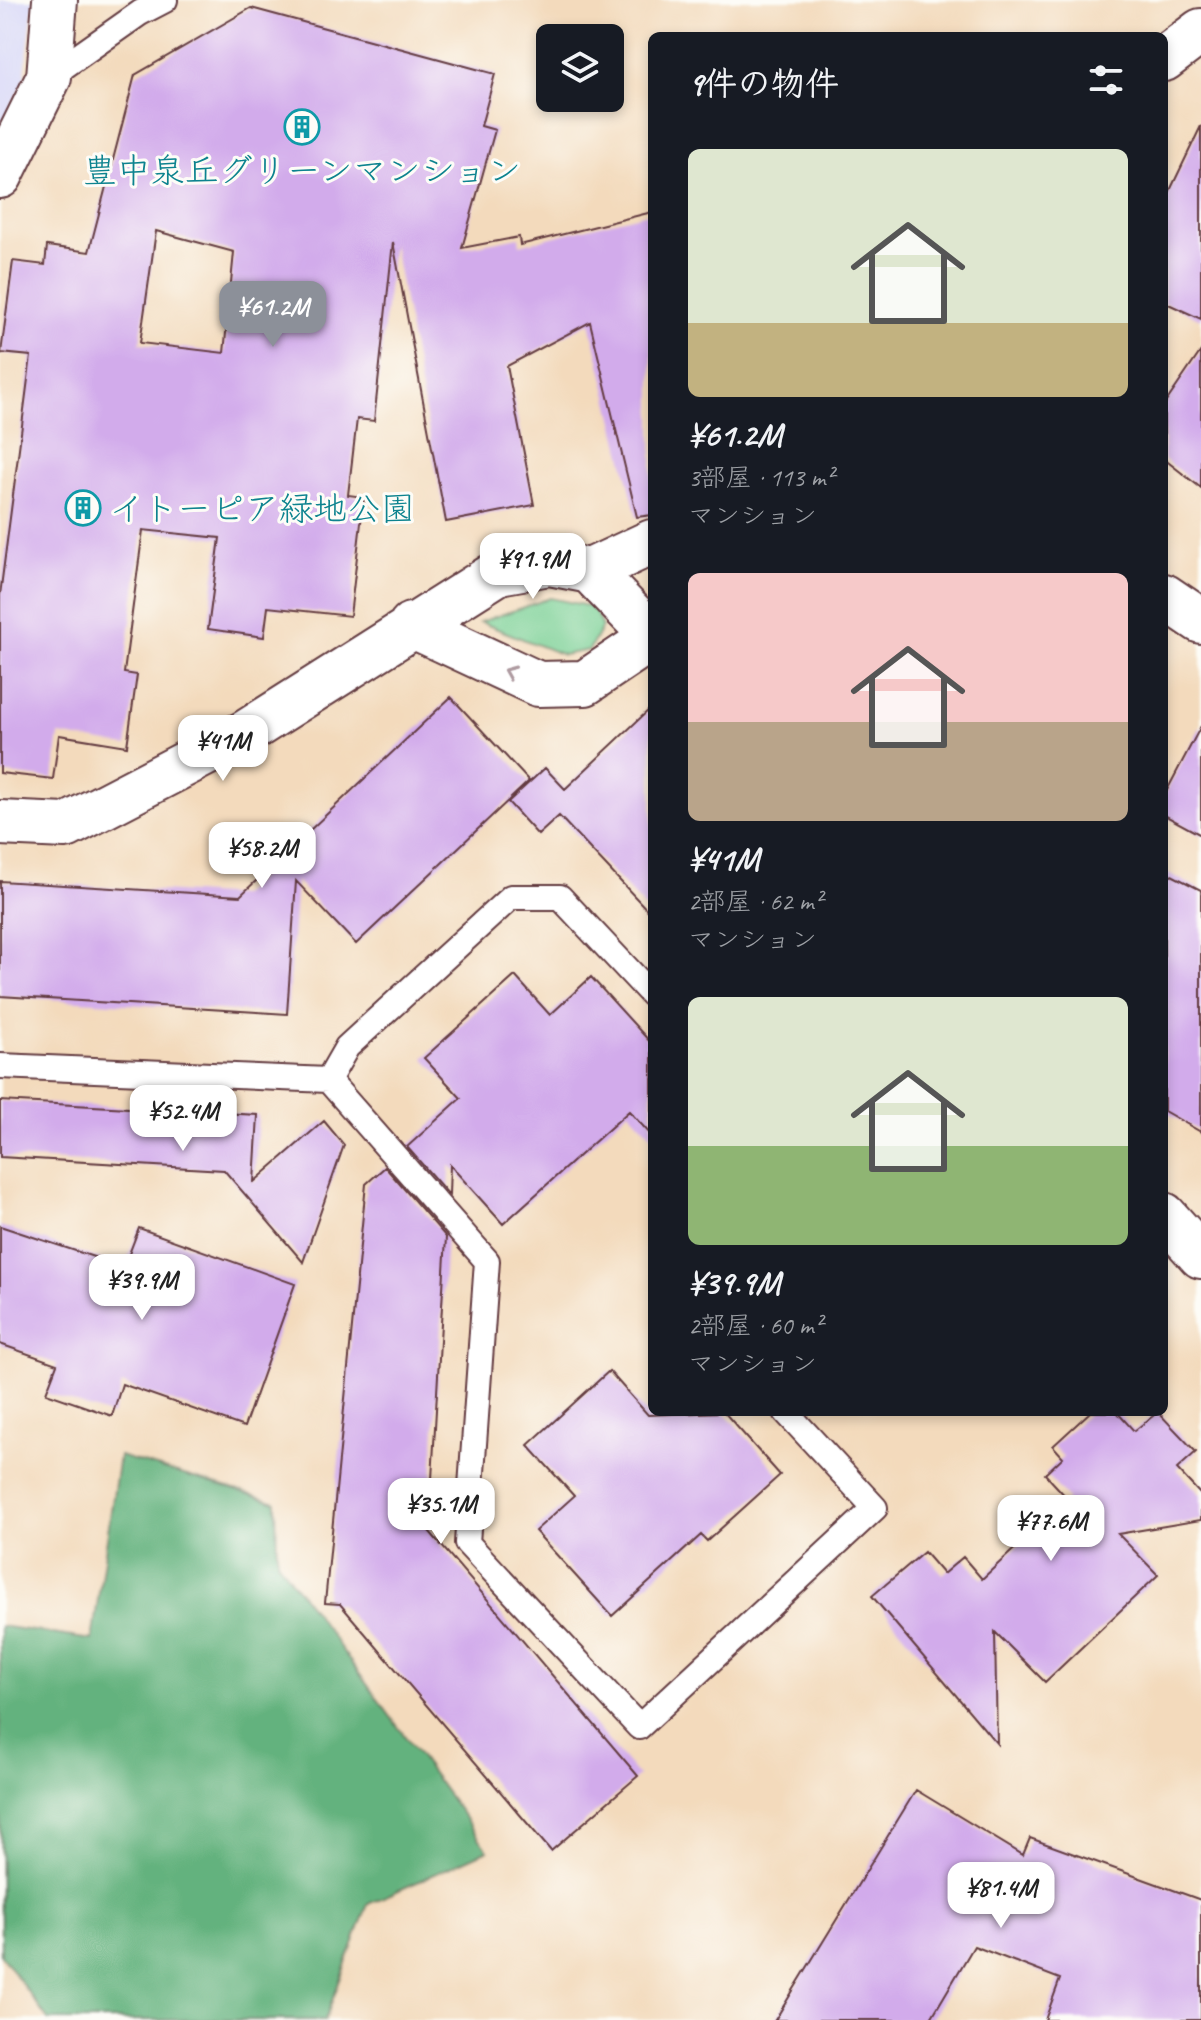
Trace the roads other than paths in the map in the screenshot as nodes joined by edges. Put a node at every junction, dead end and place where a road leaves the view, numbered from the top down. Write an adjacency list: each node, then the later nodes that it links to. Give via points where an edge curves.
1 (55, 0): 5 (street)
2 (165, 0): 5 (lane)
3 (1201, 31): 4 (street)
4 (1168, 56)
5 (49, 77): 6 (street)
6 (0, 176)
7 (648, 544): 8 (street)
8 (590, 571): 11 (street, via 549,563 499,572); 12 (street)
9 (1168, 599): 10 (street)
10 (1201, 621)
11 (411, 625): 13 (street, one-way to 11, via 585,683 538,684); 14 (street, via 245,733 66,826)
12 (648, 632)
13 (648, 639)
14 (0, 823)
15 (648, 991): 17 (lane, via 560,897 511,897 347,1047)
16 (0, 1066): 17 (lane)
17 (328, 1080): 20 (lane, via 487,1261 467,1543 639,1727 875,1508)
18 (1168, 1219): 19 (street)
19 (1201, 1256)
20 (790, 1416)

